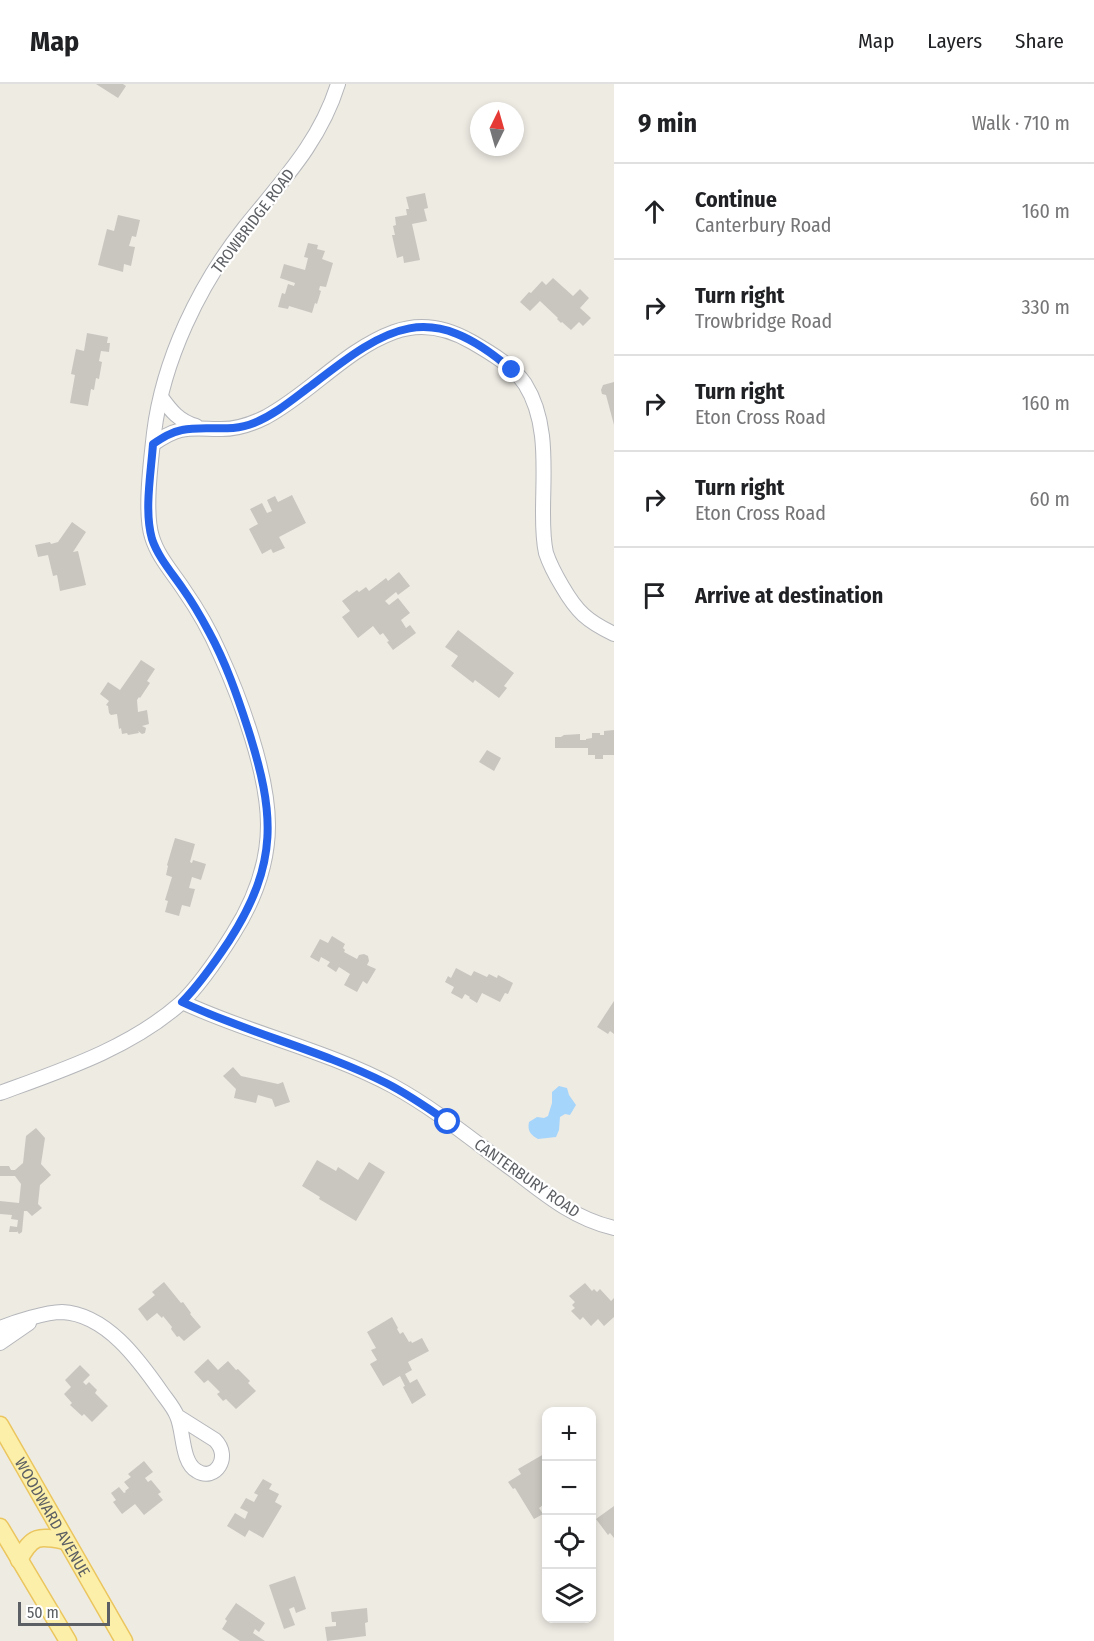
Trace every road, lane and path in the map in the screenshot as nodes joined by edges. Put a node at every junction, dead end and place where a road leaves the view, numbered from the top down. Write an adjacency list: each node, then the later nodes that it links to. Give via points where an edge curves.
1 (338, 84): 2 (street, TROWBRIDGE ROAD, via 311,144 210,279 180,339)
2 (161, 397): 3 (street, via 181,420); 4 (street, TROWBRIDGE ROAD)
3 (204, 428): 4 (street, via 177,431); 5 (street, via 234,428 265,417 287,405 364,346 394,332 426,327 463,337 505,363 528,390 543,436 547,556 579,611)
4 (153, 444): 6 (street, TROWBRIDGE ROAD, via 149,508 152,537 206,625 234,685 257,759 268,817 265,861 249,907 220,954)
5 (614, 634)
6 (182, 1002): 7 (street, TROWBRIDGE ROAD, via 98,1055); 8 (street, CANTERBURY ROAD, via 386,1083 448,1122 558,1204)
7 (0, 1093)
8 (614, 1228)
9 (38, 1317): 10 (street); 11 (street); 12 (street, via 69,1313 106,1330 139,1362)
10 (0, 1328)
11 (0, 1342)
12 (177, 1416)
13 (0, 1425): 15 (main road, WOODWARD AVENUE)
14 (0, 1527): 16 (main road)
15 (66, 1541): 16 (main road, via 43,1536 28,1544); 18 (main road, WOODWARD AVENUE)
16 (19, 1560): 17 (main road)
17 (68, 1641)
18 (124, 1641)

